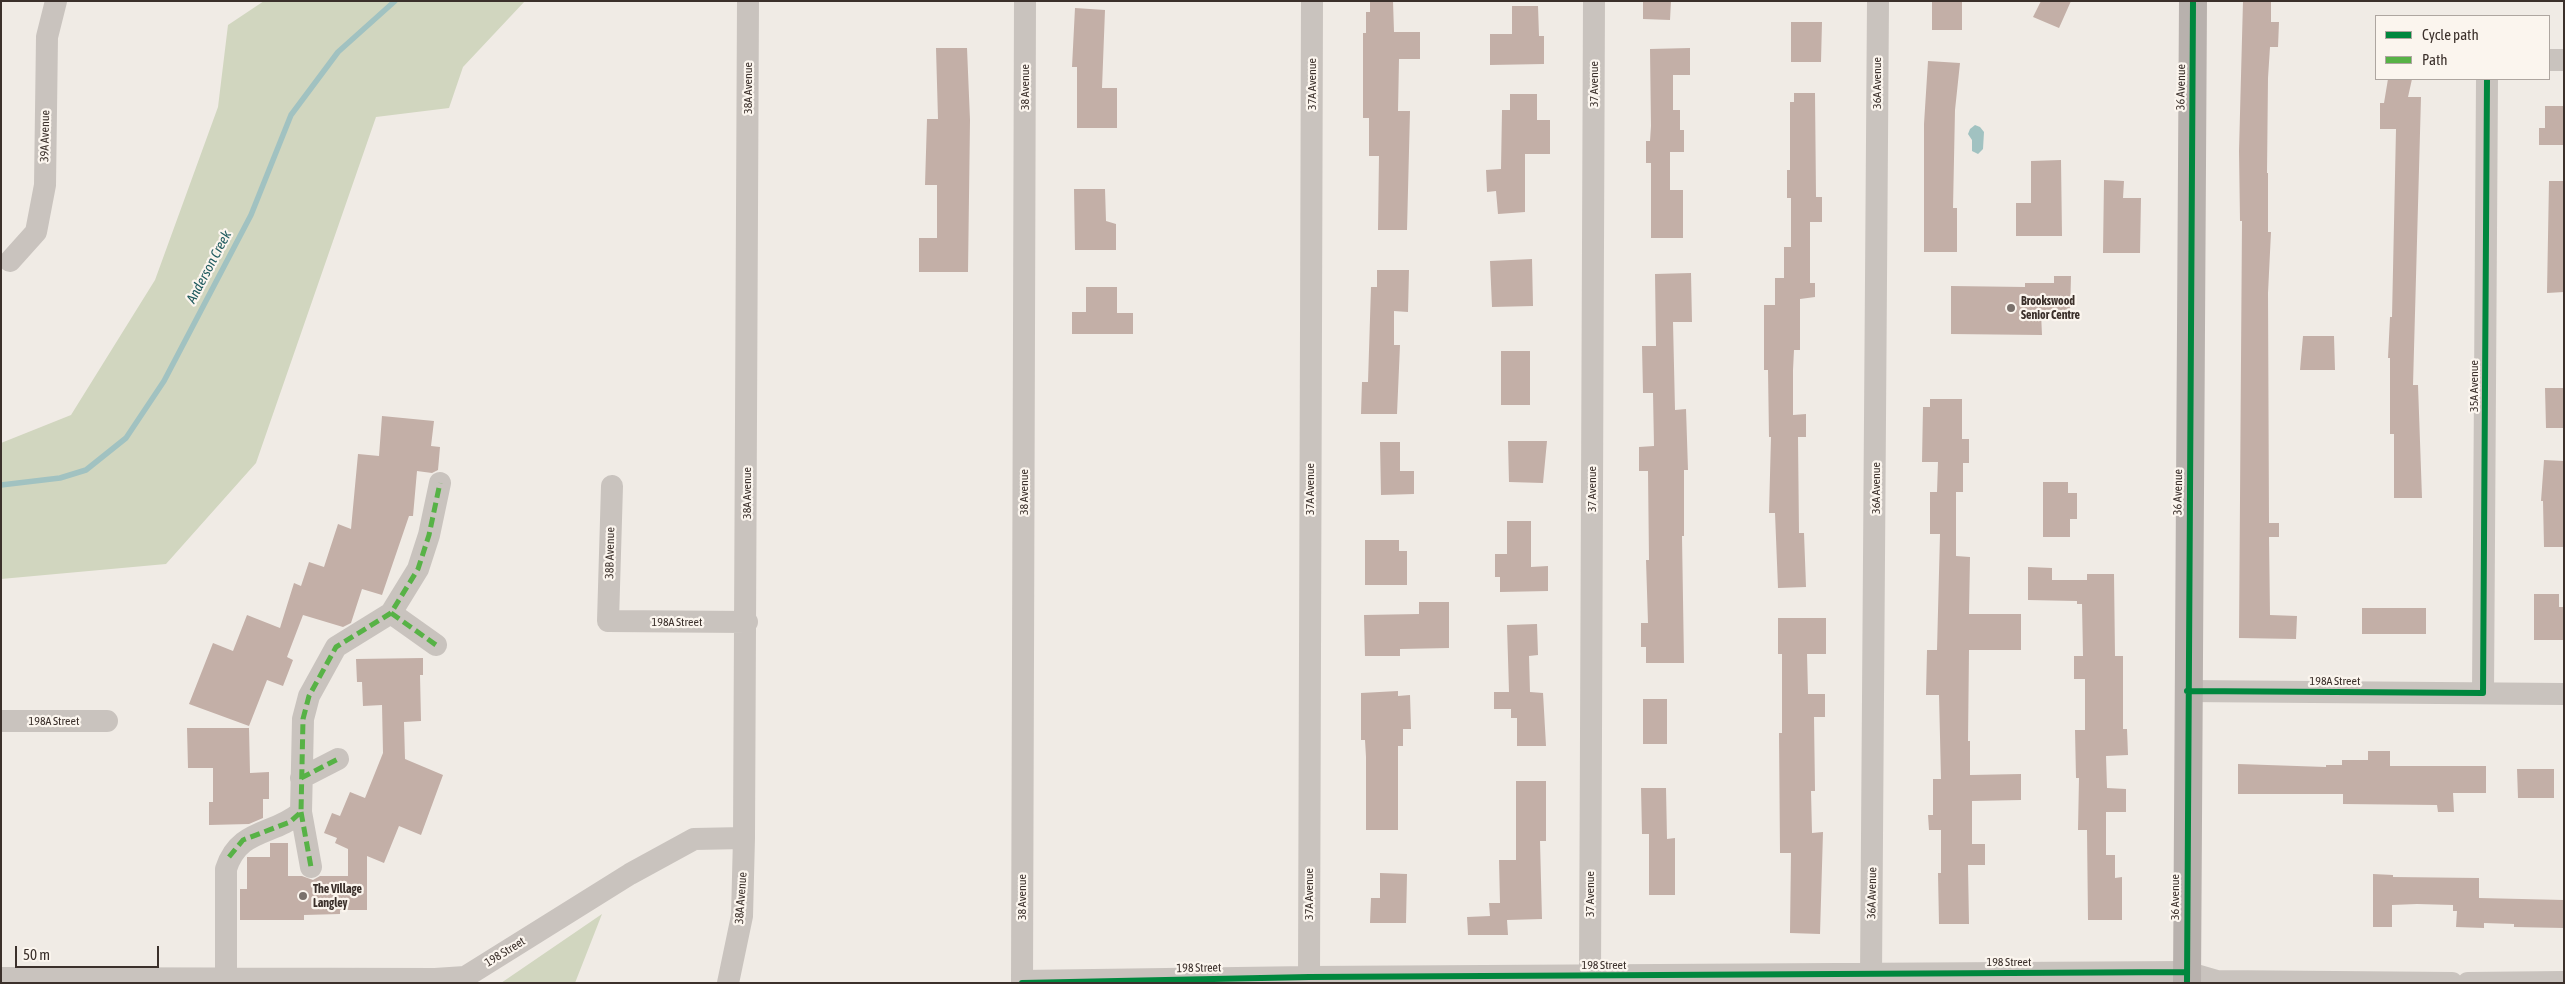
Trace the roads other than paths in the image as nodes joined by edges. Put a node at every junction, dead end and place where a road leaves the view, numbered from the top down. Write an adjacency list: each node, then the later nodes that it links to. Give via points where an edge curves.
1 (56, 1): 11 (street, 39A Avenue, via 47,37 43,195 36,232)
2 (748, 1): 16 (street, 38A Avenue)
3 (1026, 1): 34 (street, 38 Avenue)
4 (1312, 1): 30 (street, 37A Avenue)
5 (1594, 1): 29 (street, 37 Avenue)
6 (1878, 1): 28 (street, 36A Avenue)
7 (2193, 1): 18 (main road, 36 Avenue)
8 (2550, 60): 9 (street)
9 (2564, 60)
10 (2487, 80): 19 (street, 35A Avenue)
11 (10, 261)
12 (440, 483): 14 (street, via 418,569)
13 (612, 486): 15 (street, 38B Avenue)
14 (391, 613): 17 (street); 24 (street, via 336,647 328,660 309,696 303,719)
15 (608, 621): 16 (street, 198A Street)
16 (747, 622): 26 (street, 38A Avenue)
17 (436, 644)
18 (2187, 691): 19 (street, 198A Street); 32 (main road, 36 Avenue)
19 (2483, 693): 20 (street, 198A Street)
20 (2564, 694)
21 (1, 722): 22 (street, 198A Street)
22 (107, 722)
23 (338, 759): 24 (street)
24 (301, 778): 25 (street)
25 (301, 812): 27 (street); 33 (street, via 290,822 243,840 230,857 226,869)
26 (744, 838): 33 (street, 198 Street, via 694,839 630,874 465,977); 36 (street, 38A Avenue, via 742,916)
27 (311, 867)
28 (1871, 975): 29 (street, 198 Street); 32 (street, 198 Street)
29 (1590, 976): 30 (street, 198 Street)
30 (1309, 977): 34 (street, 198 Street)
31 (1, 978): 33 (street, 198 Street)
32 (2187, 978): 37 (street, 198 Street)
33 (226, 979)
34 (1022, 982)
35 (2564, 982): 38 (street)
36 (728, 983)
37 (2452, 983)
38 (2468, 983)

